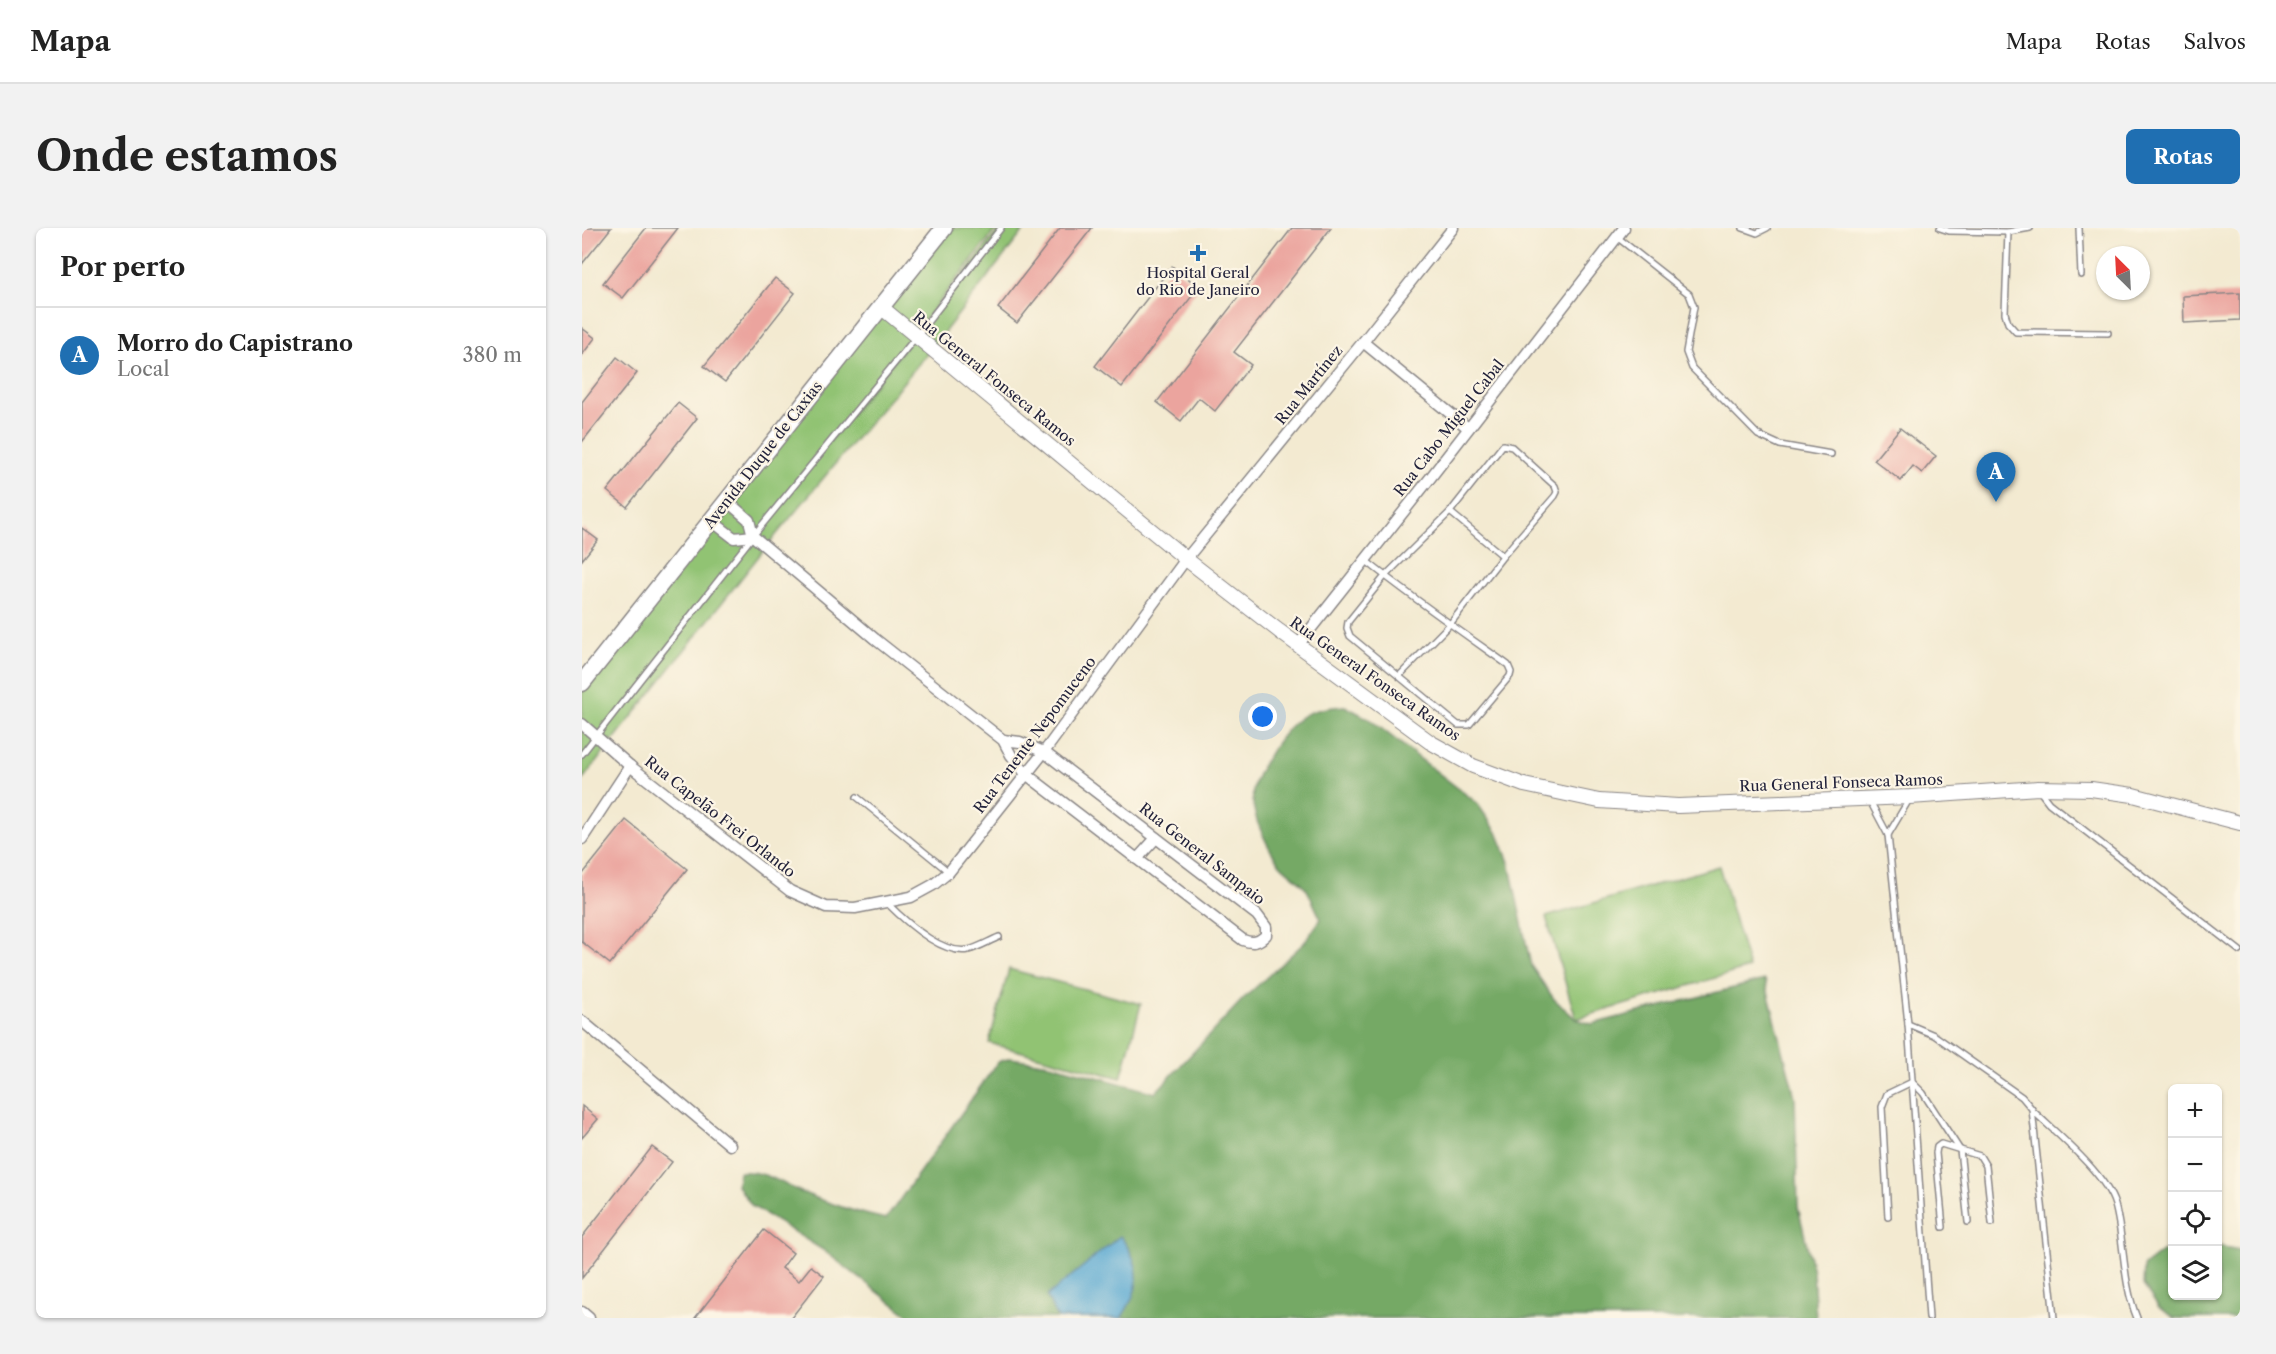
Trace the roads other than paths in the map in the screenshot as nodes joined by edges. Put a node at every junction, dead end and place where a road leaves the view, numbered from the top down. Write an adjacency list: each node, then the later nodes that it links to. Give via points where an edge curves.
1 (944, 228): 12 (main road, Avenida Duque de Caxias)
2 (1001, 228): 14 (lane)
3 (1453, 228): 15 (street, Rua Martínez)
4 (1743, 228): 5 (lane, via 1757,233)
5 (1767, 228)
6 (1941, 228): 10 (lane)
7 (2030, 228): 10 (lane)
8 (2079, 228): 11 (lane)
9 (1621, 232): 16 (street, Rua Cabo Miguel Cabal); 17 (lane, via 1693,300 1686,352 1692,369 1758,435 1780,445)
10 (2008, 232): 13 (lane, via 2005,313 2016,332)
11 (2081, 275)
12 (881, 308): 14 (street, Rua General Fonseca Ramos); 18 (main road, Avenida Duque de Caxias)
13 (2108, 333)
14 (916, 337): 21 (lane); 23 (street, Rua General Fonseca Ramos)
15 (1363, 342): 16 (street); 23 (street, Rua Martínez)
16 (1468, 428): 24 (street, Rua Cabo Miguel Cabal)
17 (1831, 454)
18 (727, 501): 20 (main road, Avenida Duque de Caxias); 21 (street, Rua General Sampaio, via 749,520)
19 (1449, 512): 22 (lane); 22 (lane, via 1503,445 1512,447 1556,486 1557,492); 25 (lane)
20 (712, 521): 21 (street, via 734,538); 29 (main road, Avenida Duque de Caxias)
21 (753, 536): 31 (lane); 32 (street, Rua General Sampaio)
22 (1503, 556): 26 (lane)
23 (1186, 559): 27 (street, Rua General Fonseca Ramos); 33 (street, Rua Tenente Nepomuceno)
24 (1365, 559): 25 (lane); 27 (street, Rua Cabo Miguel Cabal)
25 (1385, 576): 26 (lane); 28 (lane, via 1347,628 1350,636)
26 (1450, 624): 28 (lane); 28 (lane, via 1508,665 1511,672 1469,725 1458,725)
27 (1298, 645): 40 (street, Rua General Fonseca Ramos, via 1430,742 1473,766 1524,785 1599,801 1678,807)
28 (1399, 676)
29 (582, 682)
30 (582, 724): 31 (street, Rua Capelão Frei Orlando)
31 (596, 737): 34 (lane); 35 (street, Rua Capelão Frei Orlando)
32 (1003, 740): 33 (street, Rua General Sampaio); 36 (street, Rua General Sampaio)
33 (1044, 752): 36 (street, Rua Tenente Nepomuceno); 44 (street, Rua General Sampaio)
34 (582, 754)
35 (630, 766): 43 (street); 47 (street, Rua Capelão Frei Orlando, via 790,891 826,907)
36 (1026, 774): 45 (street, Rua General Sampaio); 46 (street, Rua Tenente Nepomuceno)
37 (2038, 788): 39 (street, Rua General Fonseca Ramos); 41 (street, Rua General Fonseca Ramos, via 2133,795); 49 (lane, via 2049,803)
38 (857, 797): 46 (lane)
39 (1910, 797): 40 (street, Rua General Fonseca Ramos); 42 (lane)
40 (1869, 798): 42 (lane)
41 (2240, 823)
42 (1888, 835): 51 (lane)
43 (582, 838)
44 (1156, 838): 45 (street); 45 (street, Rua General Sampaio, via 1257,915 1266,927 1260,941 1243,940)
45 (1137, 859)
46 (949, 872): 47 (street, Rua Tenente Nepomuceno, via 911,897)
47 (887, 903): 48 (lane, via 913,929 951,949 967,950)
48 (999, 938)
49 (2240, 951)
50 (582, 1021): 54 (street)
51 (1908, 1024): 52 (lane); 53 (lane, via 1934,1035 2022,1097)
52 (1912, 1082): 55 (lane); 56 (lane, via 1887,1094 1882,1107); 62 (lane)
53 (2032, 1109): 63 (lane); 64 (lane, via 2099,1176 2108,1190)
54 (730, 1144)
55 (1960, 1150): 57 (lane); 58 (lane, via 1980,1156 1986,1166); 59 (lane, via 1941,1144 1937,1147)
56 (1888, 1217)
57 (1968, 1222)
58 (1992, 1223)
59 (1943, 1227)
60 (582, 1312): 61 (street)
61 (589, 1318)
62 (1929, 1318)
63 (2054, 1318)
64 (2137, 1318)

